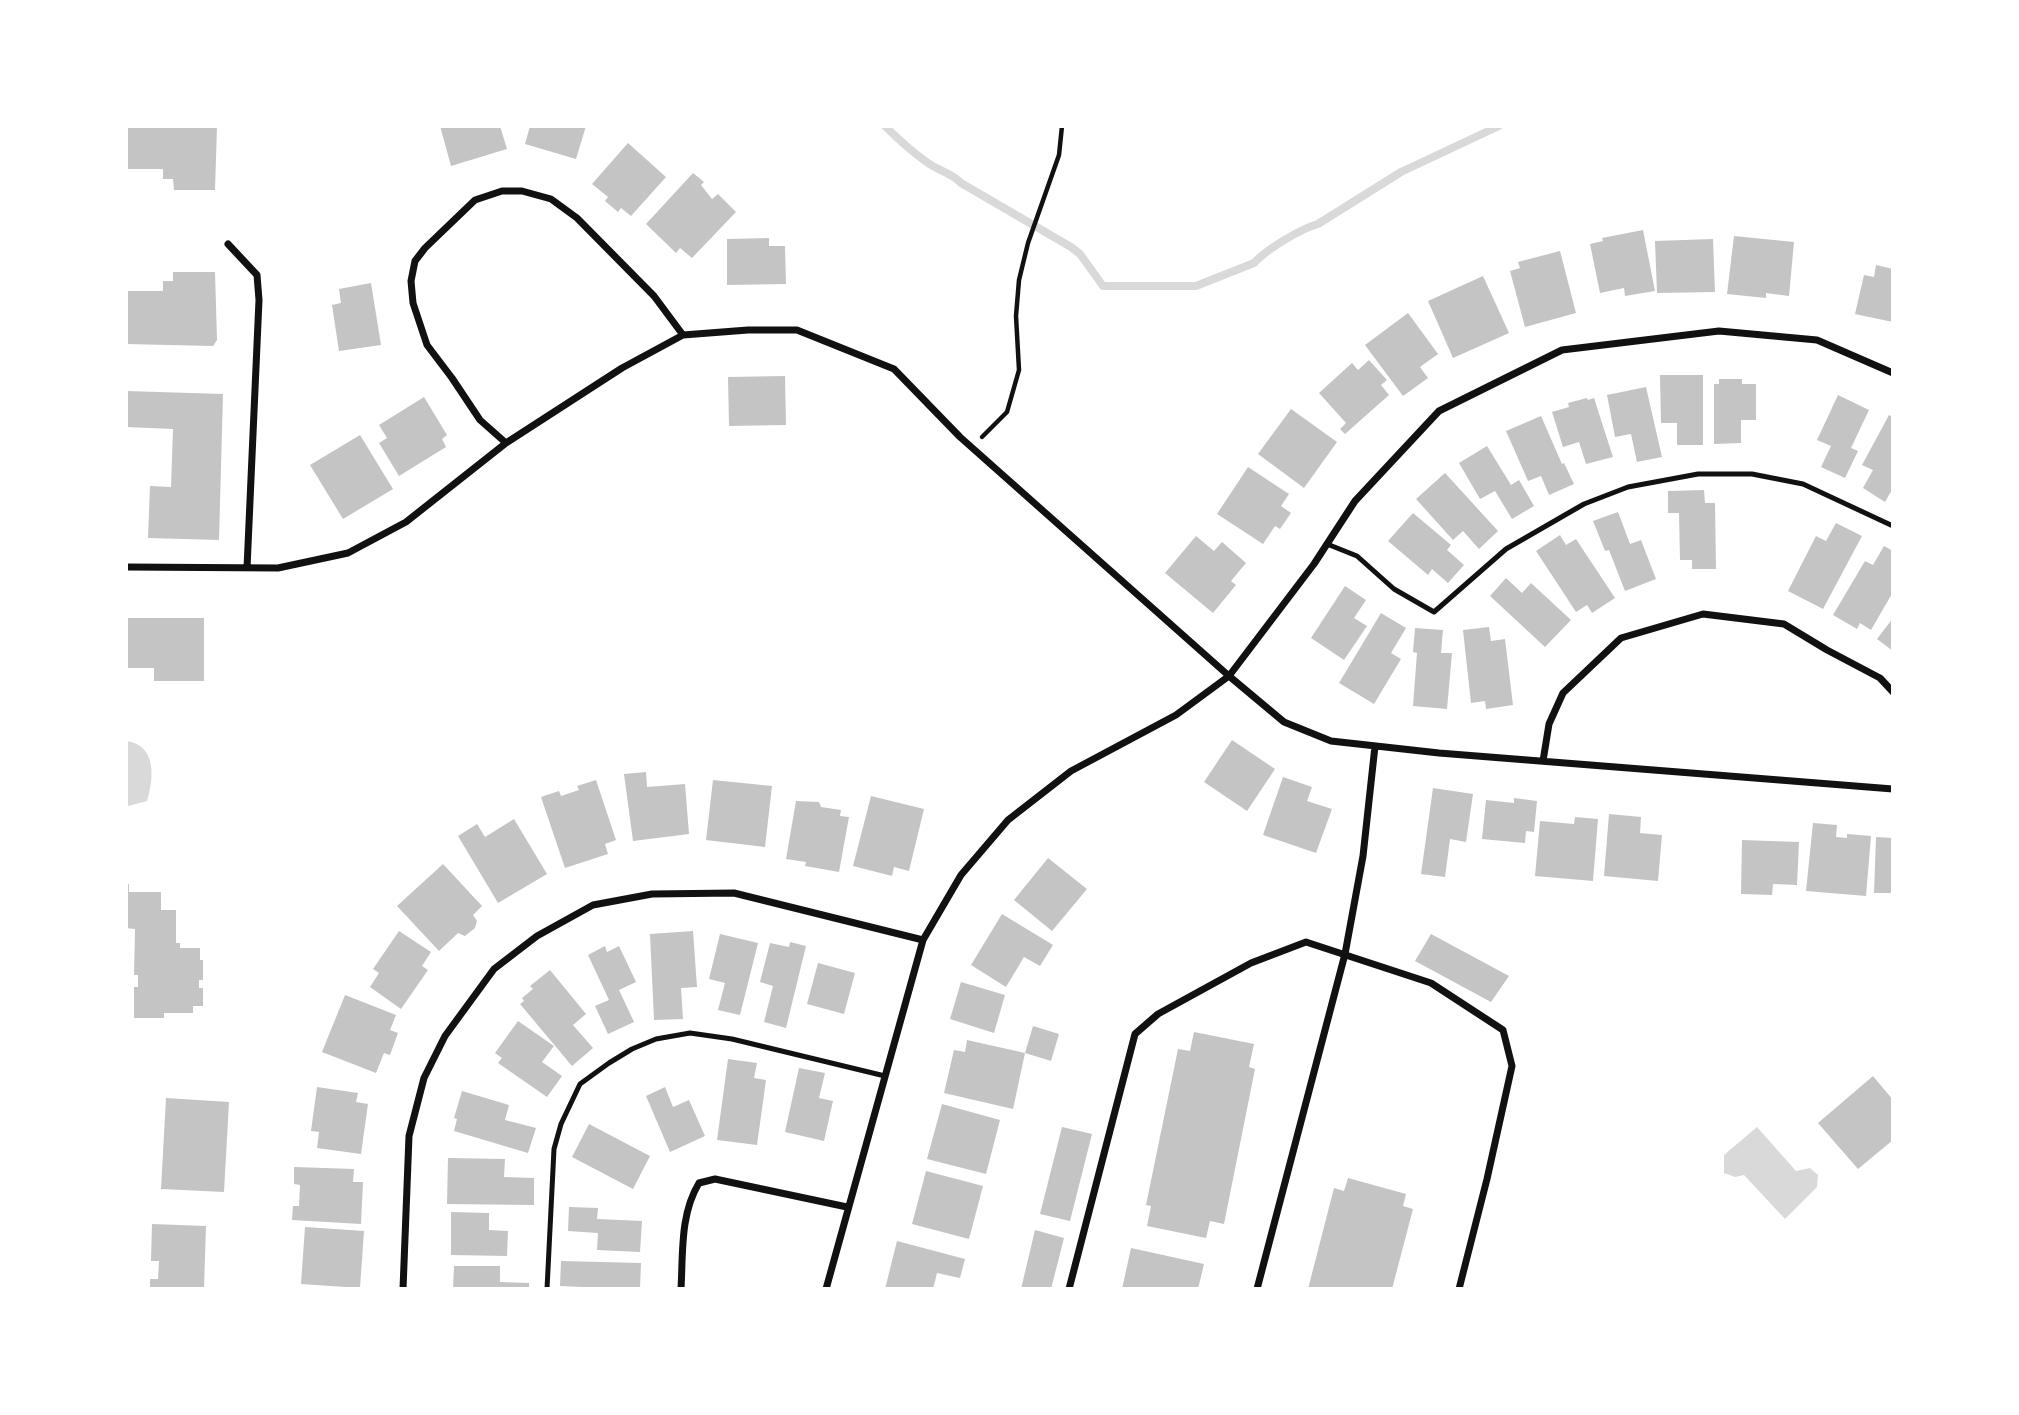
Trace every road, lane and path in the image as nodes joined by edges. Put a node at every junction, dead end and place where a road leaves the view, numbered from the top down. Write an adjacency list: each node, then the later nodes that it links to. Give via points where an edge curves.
1 (1062, 126): 6 (path, via 1059,155 1019,280 1019,370 1007,412)
2 (228, 244): 10 (street, via 257,275 259,300)
3 (683, 335): 5 (street, via 622,368); 5 (street, via 645,287 578,218 551,199 502,191 475,200 415,261 413,303 427,345 480,420); 6 (street, via 797,331 836,345 894,369)
4 (1893, 373): 8 (street, via 1817,341 1719,331 1562,351 1439,411 1355,501)
5 (506, 443): 10 (street, via 405,522 348,553 278,568)
6 (971, 447): 11 (street)
7 (1893, 527): 8 (lane, via 1803,484 1752,474 1698,474 1628,487 1584,505 1506,549 1434,612 1394,589 1357,556)
8 (1327, 544): 11 (street)
9 (126, 567): 10 (street)
10 (247, 568)
11 (1229, 676): 13 (street, via 1284,722 1331,741); 16 (street, via 1176,715 1071,771 1008,820 961,875)
12 (1893, 692): 14 (street, via 1880,678 1784,624 1703,614 1621,638 1563,693 1549,724)
13 (1375, 746): 14 (street); 17 (street, via 1363,856)
14 (1543, 761): 15 (street)
15 (1893, 789)
16 (923, 940): 18 (street); 20 (street, via 734,893 652,894 593,905 537,936 494,969 445,1036 424,1078 409,1136)
17 (1345, 954): 24 (street, via 1306,942 1284,950 1158,1014 1135,1034); 25 (street); 26 (street, via 1431,984 1503,1030 1512,1066)
18 (885, 1076): 19 (street); 21 (lane, via 690,1032 632,1049 579,1084 561,1124 554,1149)
19 (847, 1207): 22 (street, via 715,1179 699,1183 685,1218); 23 (street)
20 (404, 1289)
21 (547, 1289)
22 (681, 1289)
23 (826, 1289)
24 (1069, 1289)
25 (1257, 1289)
26 (1459, 1289)

